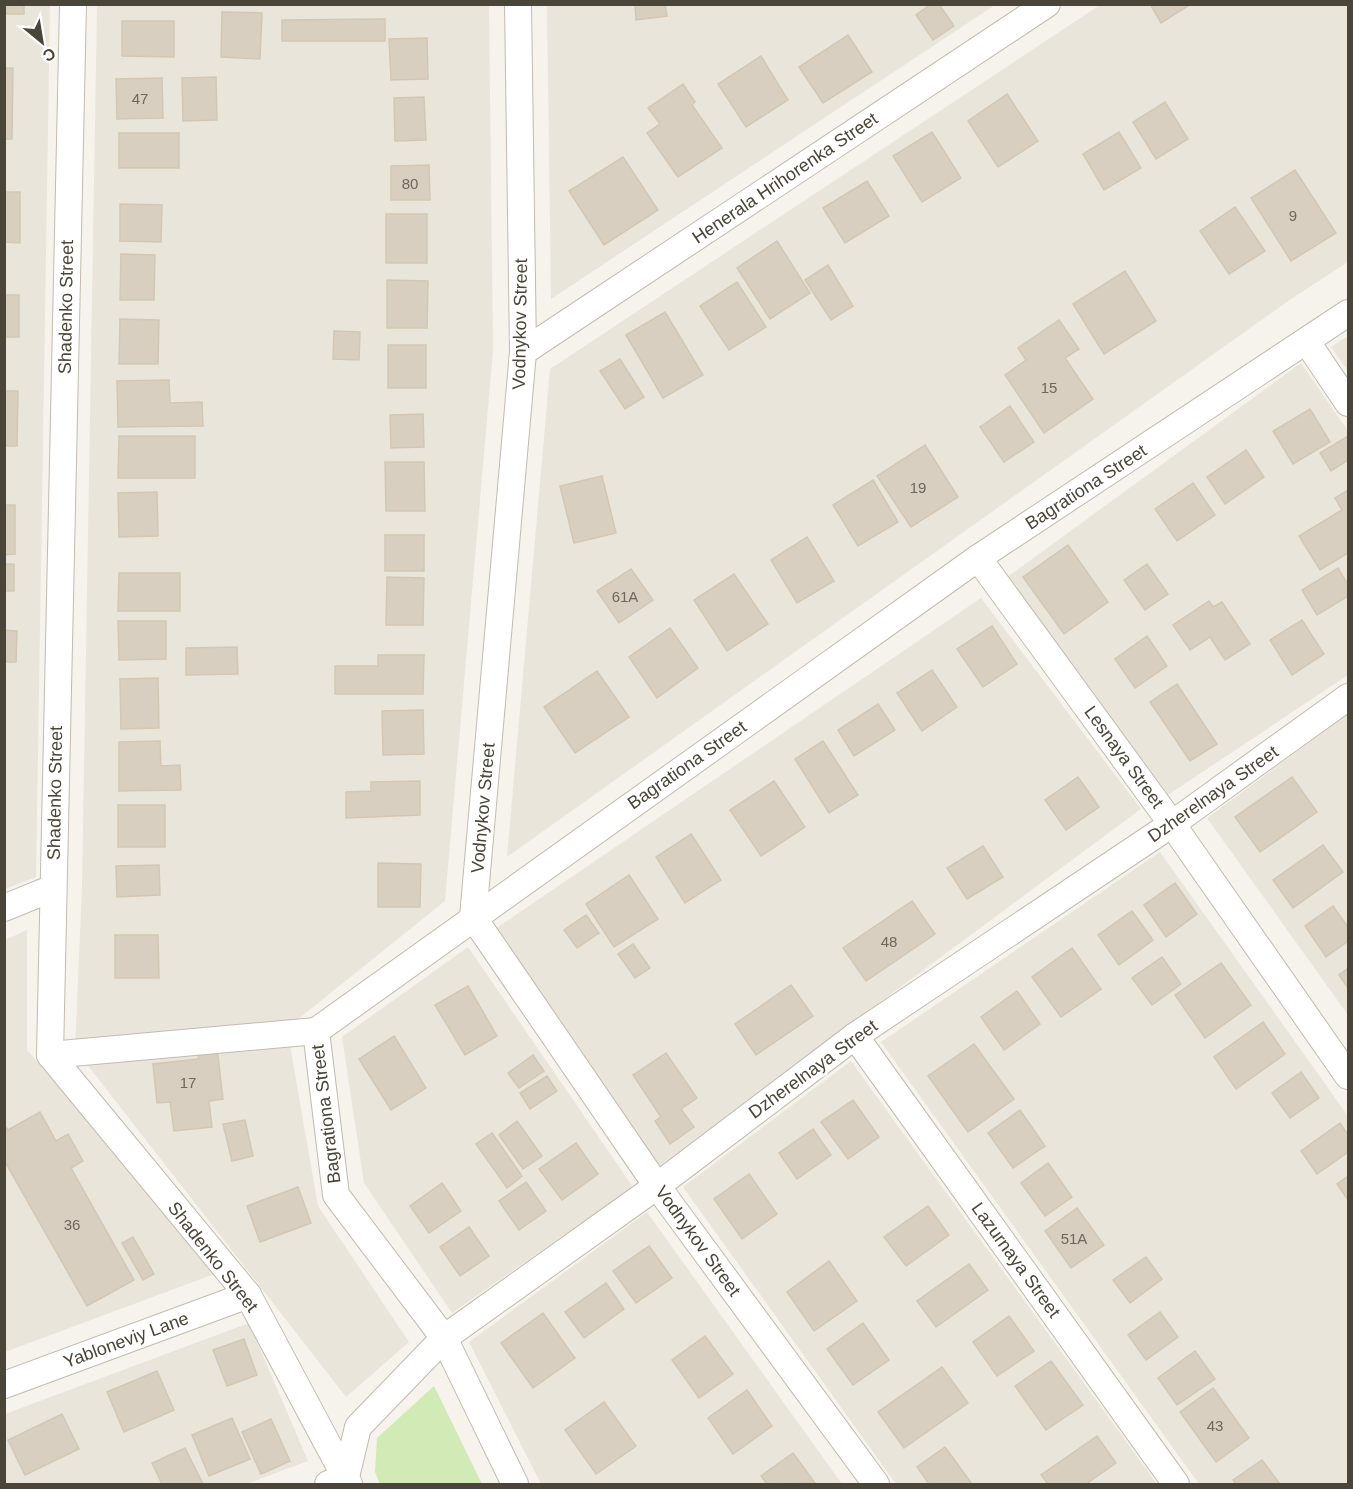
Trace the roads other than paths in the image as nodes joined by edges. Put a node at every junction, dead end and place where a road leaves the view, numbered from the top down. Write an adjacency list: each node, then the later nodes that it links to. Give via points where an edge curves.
1 (73, 4): 11 (street, Shadenko Street)
2 (518, 4): 6 (street, Vodnykov Street)
3 (1047, 4): 6 (street, Henerala Hrihorenka Street)
4 (1348, 313): 5 (street, Bagrationa Street)
5 (1307, 342): 7 (street); 8 (street, Bagrationa Street)
6 (522, 352): 13 (street, Vodnykov Street)
7 (1348, 403)
8 (978, 558): 10 (street, Lesnaya Street); 13 (street, Bagrationa Street)
9 (1348, 697): 10 (street, Dzherelnaya Street)
10 (1172, 824): 15 (street, Dzherelnaya Street); 17 (street, Lesnaya Street)
11 (53, 888): 12 (street); 16 (street, Shadenko Street)
12 (4, 908)
13 (473, 917): 14 (street, Bagrationa Street); 18 (street, Vodnykov Street)
14 (316, 1031): 16 (street); 20 (street, Bagrationa Street, via 336,1195)
15 (855, 1036): 18 (street, Dzherelnaya Street); 25 (street, Lazurnaya Street)
16 (50, 1055): 19 (street, Shadenko Street)
17 (1348, 1076)
18 (657, 1186): 20 (street, Dzherelnaya Street); 24 (street, Vodnykov Street)
19 (248, 1296): 21 (street, Yabloneviy Lane); 22 (street, Shadenko Street)
20 (444, 1338): 22 (street, Dzherelnaya Street, via 358,1427); 23 (street)
21 (4, 1384)
22 (341, 1482)
23 (515, 1485)
24 (876, 1485)
25 (1176, 1485)

